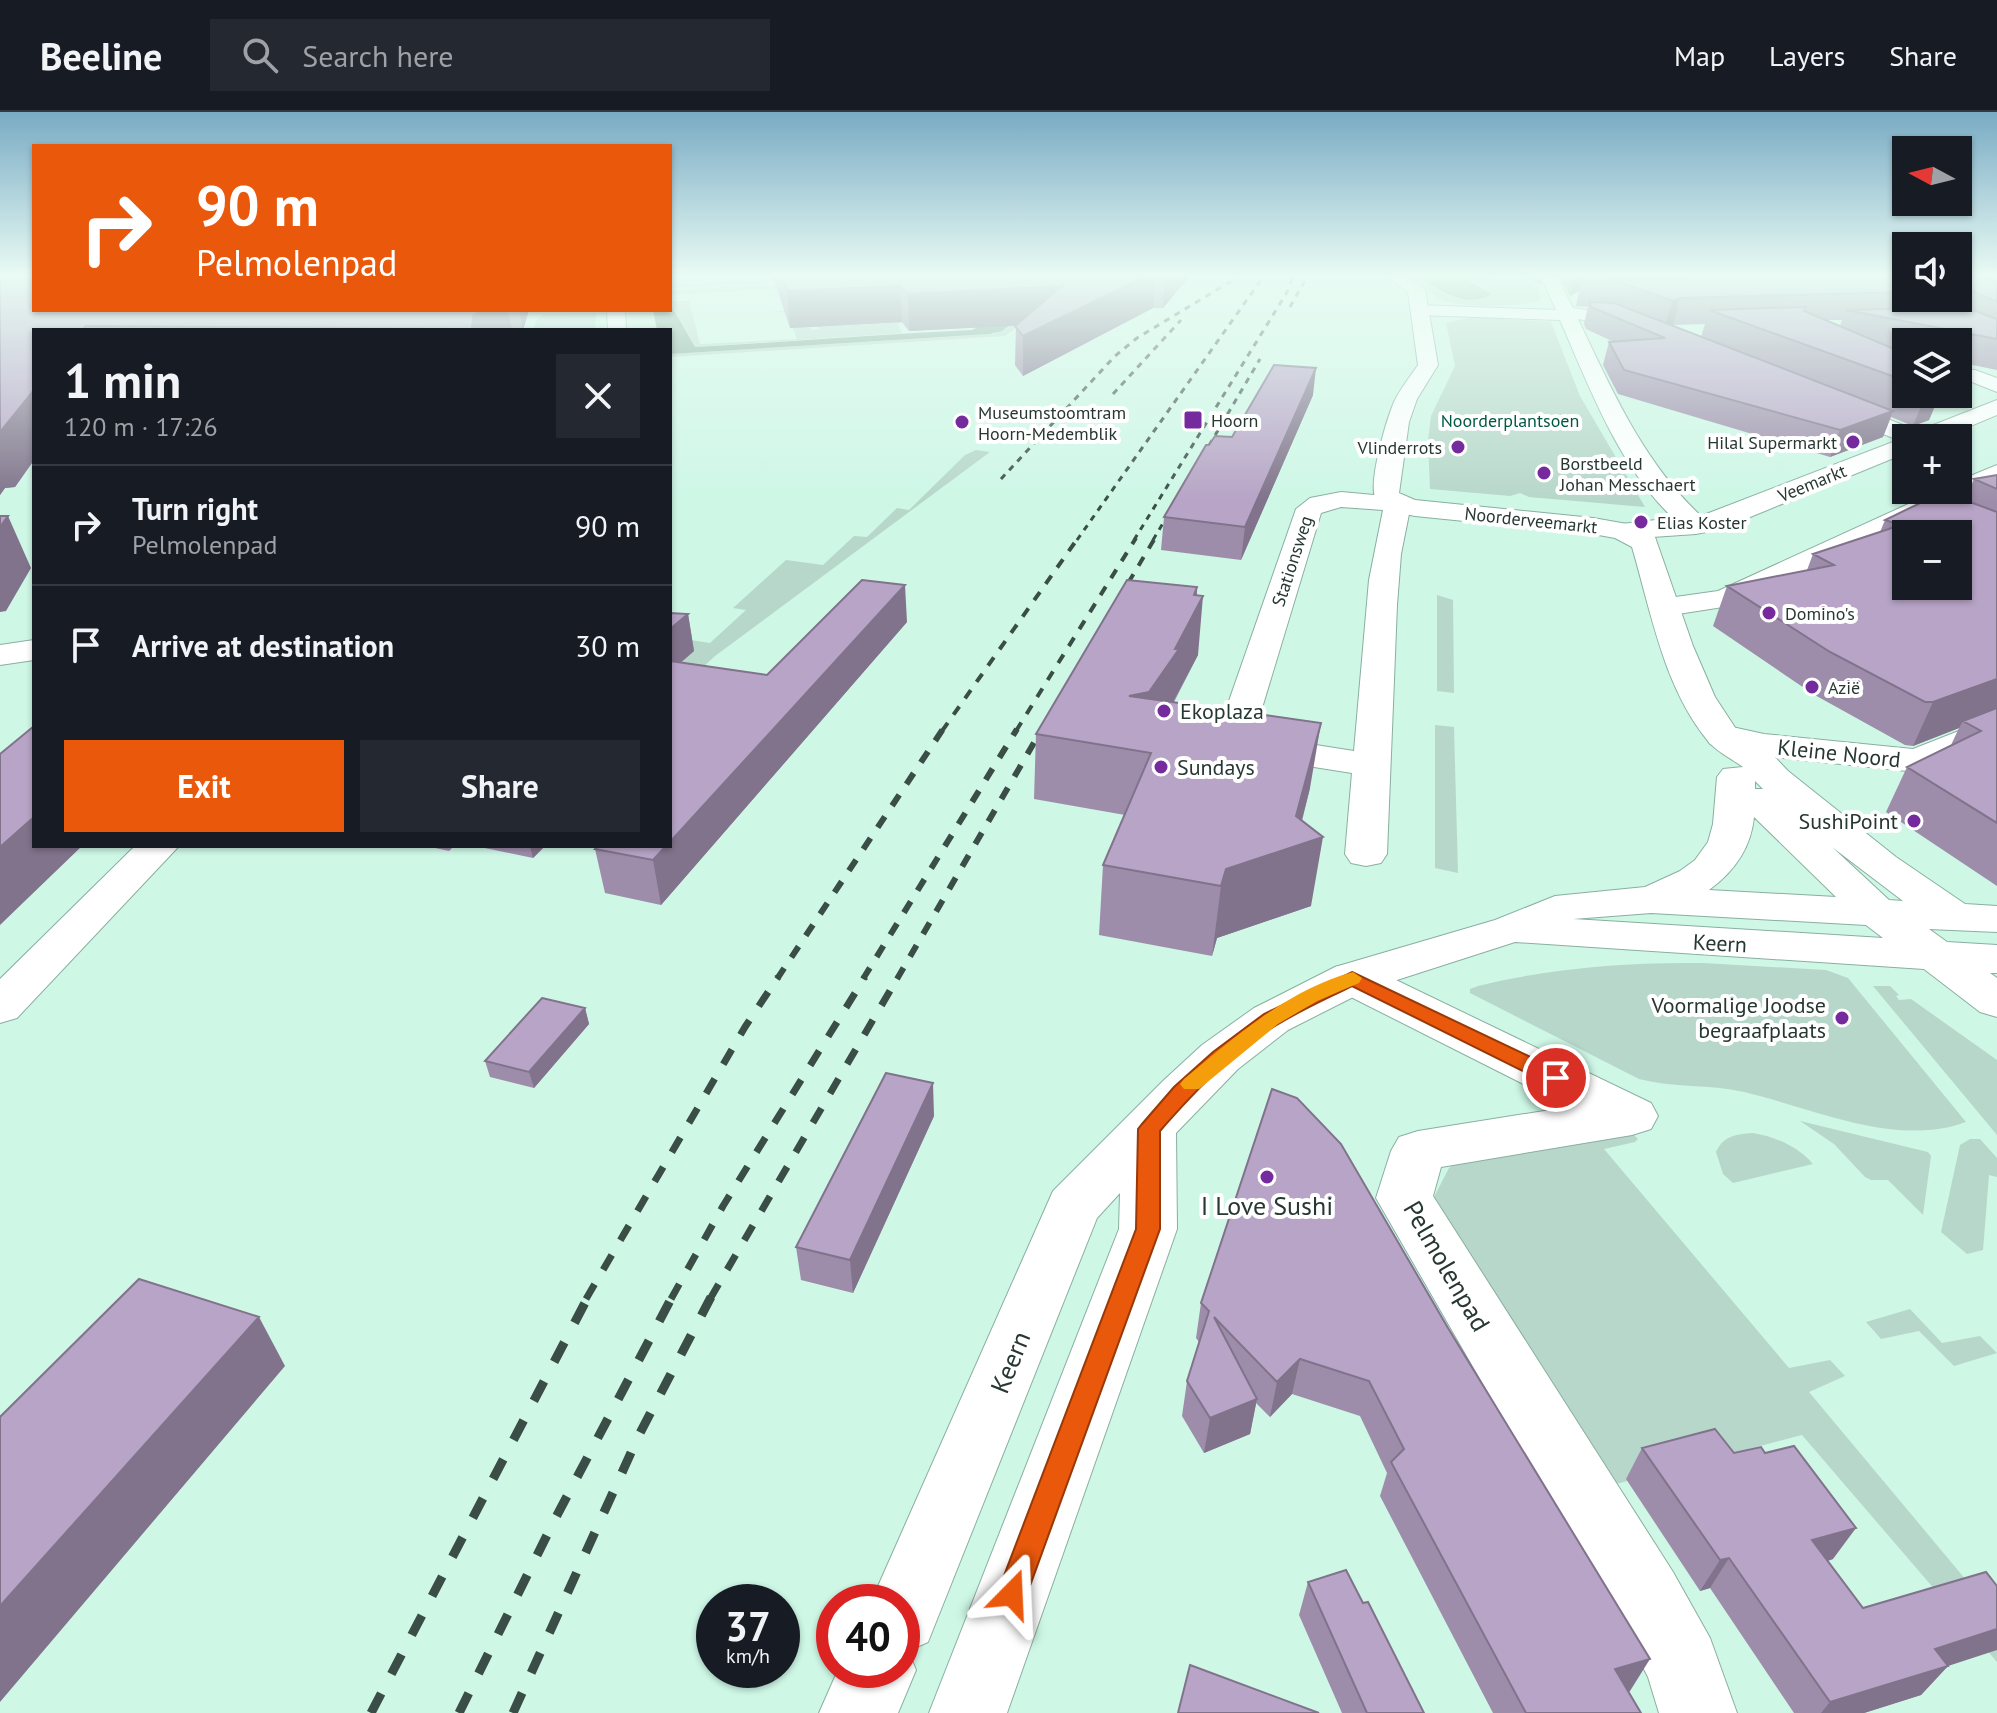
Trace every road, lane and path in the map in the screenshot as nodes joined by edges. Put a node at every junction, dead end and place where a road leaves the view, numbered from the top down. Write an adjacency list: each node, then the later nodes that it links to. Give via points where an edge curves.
1 (1426, 352): 12 (street, via 1428,365 1398,422 1385,488)
2 (1585, 352): 15 (street, via 1614,415 1661,491)
3 (1972, 376): 4 (street)
4 (1997, 386)
5 (1810, 396): 8 (street)
6 (1997, 407): 7 (street)
7 (1956, 424)
8 (1892, 429)
9 (1892, 450): 15 (street, Veemarkt)
10 (1972, 461): 11 (street)
11 (1997, 472): 13 (street)
12 (1398, 504): 16 (street, Noorderveemarkt); 24 (street, via 1383,575); 24 (street, Stationsweg, via 1347,499 1322,501 1309,509 1241,718 1250,740 1276,750)
13 (1919, 510): 14 (street); 17 (street, via 1725,599)
14 (1943, 520)
15 (1696, 526): 16 (street, Veemarkt)
16 (1623, 531): 17 (street, Noorderveemarkt, via 1645,543)
17 (1665, 607): 23 (street, Noorderveemarkt, via 1698,697)
18 (32, 636): 19 (street)
19 (0, 640)
20 (32, 650): 21 (street)
21 (0, 655)
22 (1997, 727): 23 (street, Kleine Noord, via 1917,761)
23 (1723, 736): 25 (street, Noorderveemarkt, via 1720,751); 31 (street, Noorderveemarkt)
24 (1371, 765): 27 (street)
25 (1736, 777): 28 (street, Noorderveemarkt, via 1734,827 1727,849 1683,888); 29 (street, Noorderveemarkt)
26 (156, 848): 36 (street)
27 (1366, 854)
28 (1651, 900): 29 (street, Keern); 30 (street, Keern, via 1570,905)
29 (1877, 912): 31 (street, Noorderveemarkt)
30 (1510, 930): 31 (street, Keern); 34 (street, Keern)
31 (1961, 930): 32 (street); 33 (street, Keern); 35 (street)
32 (1997, 944)
33 (1997, 959)
34 (1352, 978): 37 (street, Keern, via 1271,1019 1220,1057); 42 (street, Pelmolenpad, via 1632,1116 1418,1151 1404,1198 1647,1598 1683,1665)
35 (1997, 1001)
36 (0, 1007)
37 (1149, 1129): 38 (street, Keern, via 1073,1207); 41 (street, via 1148,1229)
38 (915, 1584)
39 (870, 1688): 40 (street)
40 (858, 1713)
41 (968, 1713)
42 (1698, 1713)

